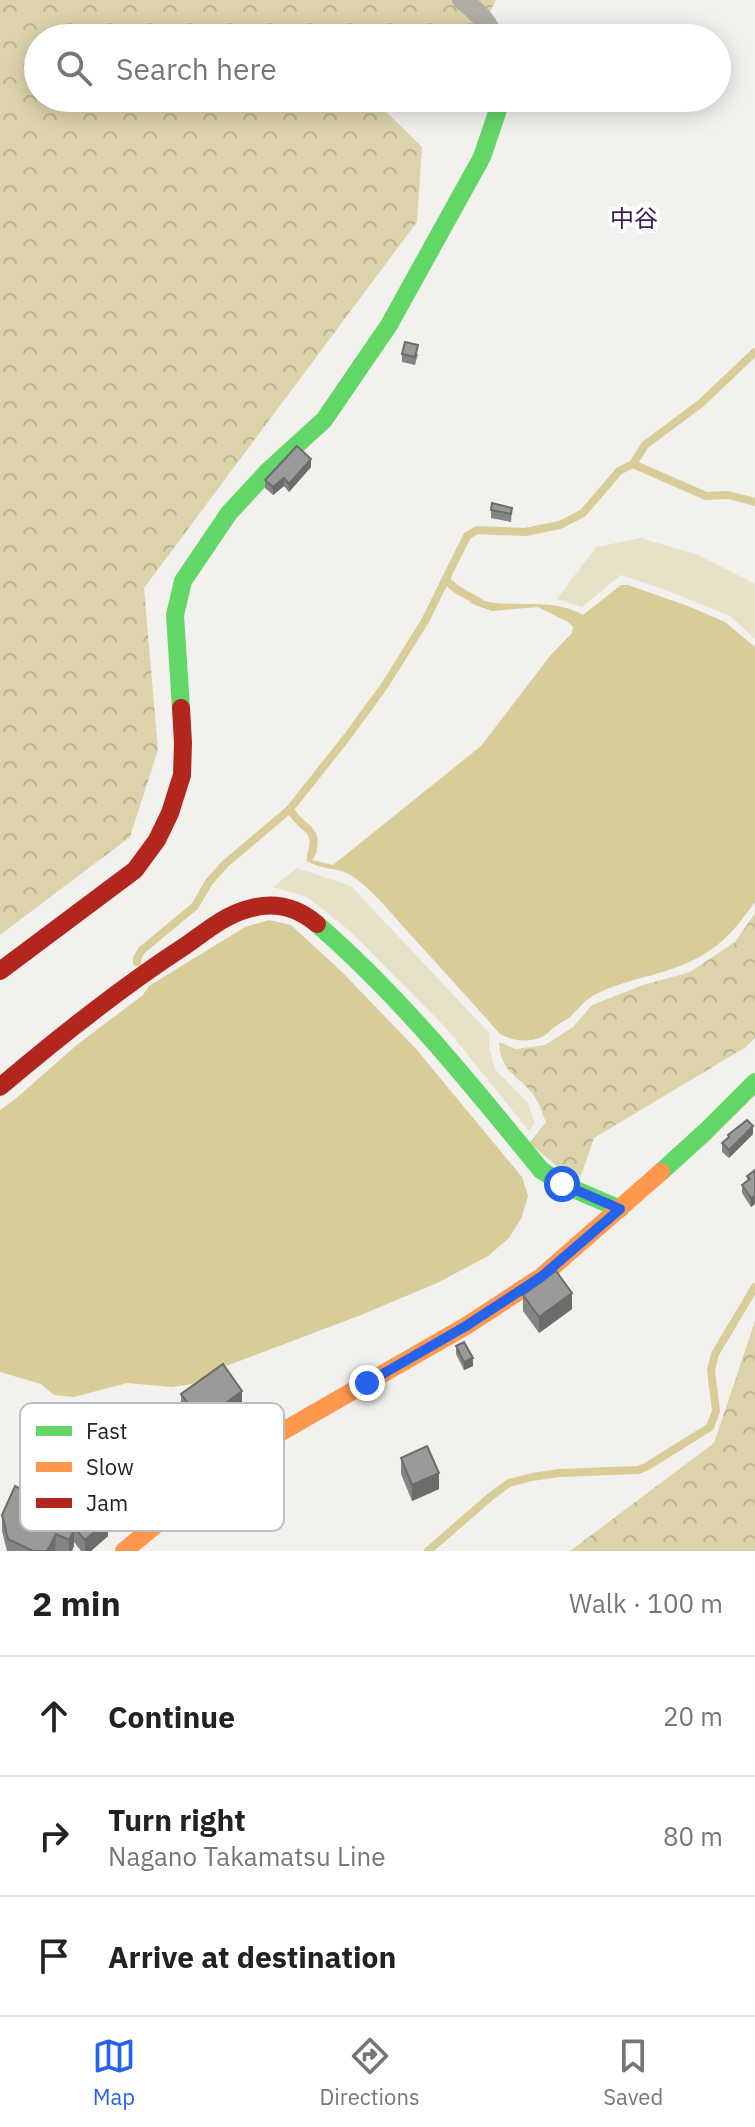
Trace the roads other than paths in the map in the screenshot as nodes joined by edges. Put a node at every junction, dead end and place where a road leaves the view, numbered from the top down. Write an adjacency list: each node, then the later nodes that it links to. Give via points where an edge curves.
1 (462, 0): 2 (street)
2 (486, 24)
3 (499, 112): 4 (street, via 482,157 389,325 324,420 229,513 183,581 175,615 182,775 157,840 135,870)
4 (0, 971)
5 (755, 1082): 7 (street)
6 (0, 1087): 7 (street, via 145,972 223,921 249,908 283,906 320,927 364,967 442,1048 541,1170)
7 (620, 1209): 8 (street, via 541,1277)
8 (284, 1430)
9 (148, 1531): 10 (street)
10 (124, 1551)

